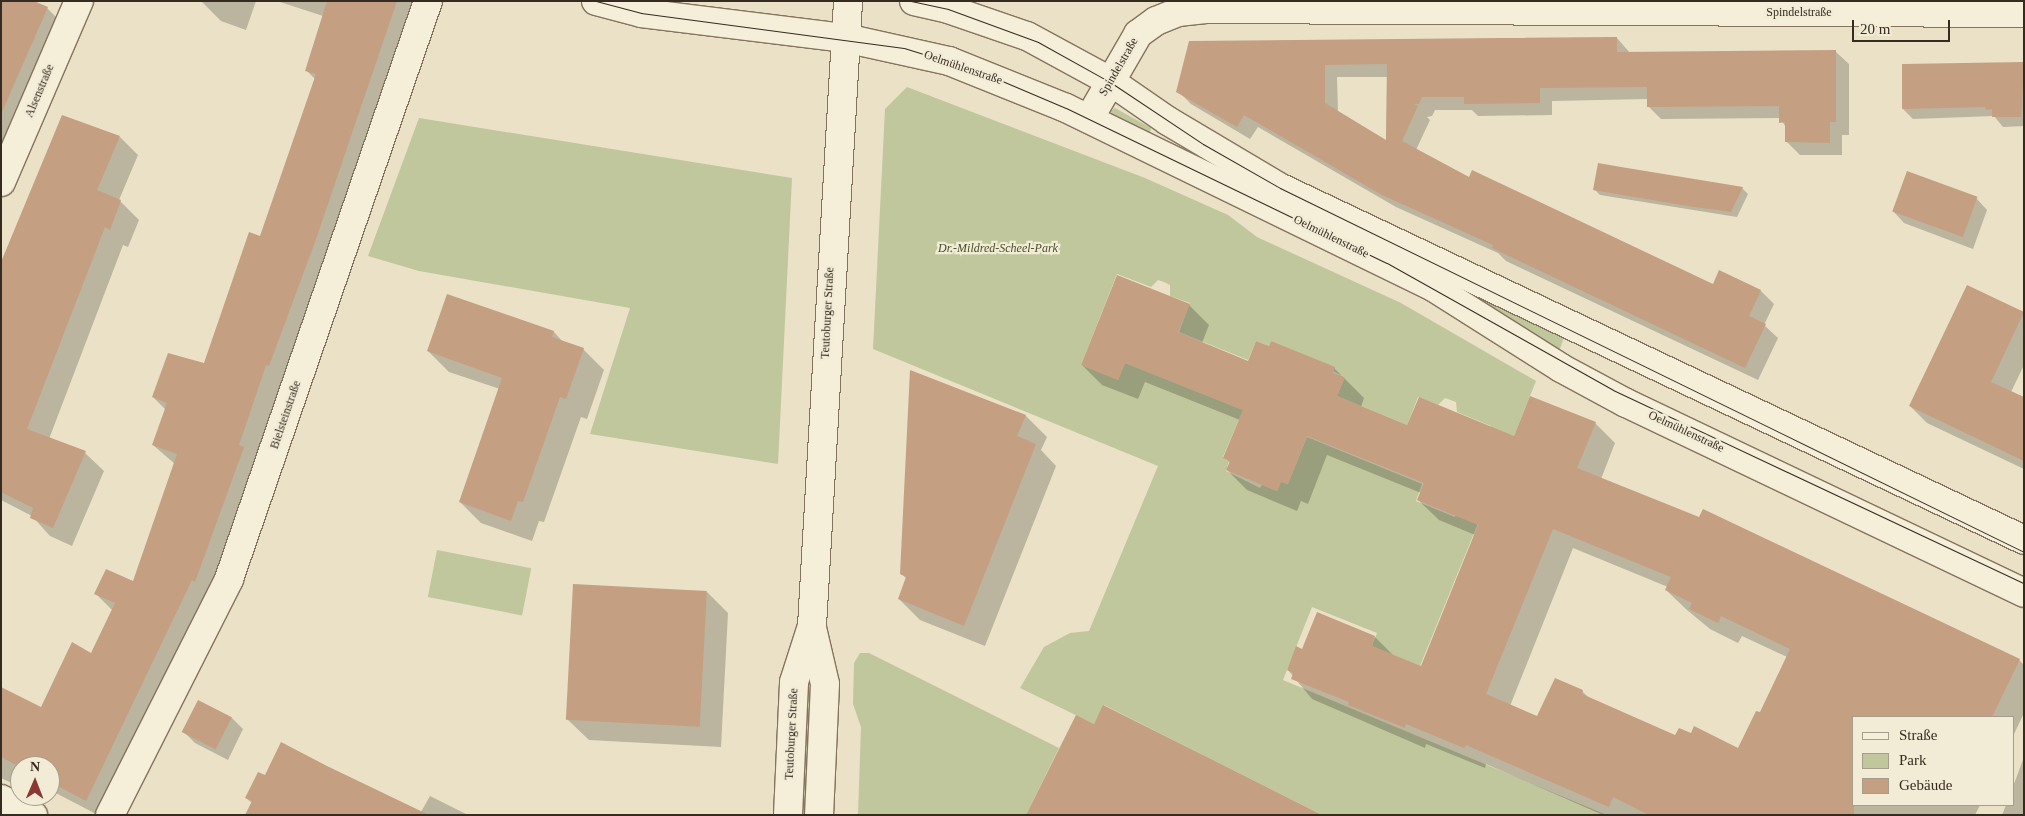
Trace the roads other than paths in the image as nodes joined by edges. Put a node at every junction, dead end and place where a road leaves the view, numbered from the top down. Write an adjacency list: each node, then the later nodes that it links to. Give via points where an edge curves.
1 (79, 1): 10 (street, Alsenstraße)
2 (428, 1): 16 (street, Bielsteinstraße, via 229,580)
3 (596, 1): 7 (street, Oelmühlenstraße, via 641,13)
4 (848, 1): 7 (street, Teutoburger Straße)
5 (914, 1): 8 (street, Oelmühlenstraße, via 1027,36)
6 (2024, 13): 8 (street, Spindelstraße, via 1206,9 1178,12 1156,21 1138,34)
7 (845, 38): 9 (street, Oelmühlenstraße, via 949,61); 13 (street, Teutoburger Straße)
8 (1110, 81): 9 (street, Spindelstraße); 11 (street, Oelmühlenstraße, via 1168,121 1280,187)
9 (1089, 120): 12 (street, Oelmühlenstraße, via 1433,287 1561,368 1626,403)
10 (1, 182)
11 (2024, 540)
12 (2024, 592)
13 (812, 626): 17 (street, Teutoburger Straße, via 794,682); 18 (street, Teutoburger Straße, via 825,684)
14 (1, 799): 15 (street)
15 (33, 815)
16 (110, 815)
17 (788, 815)
18 (819, 815)

